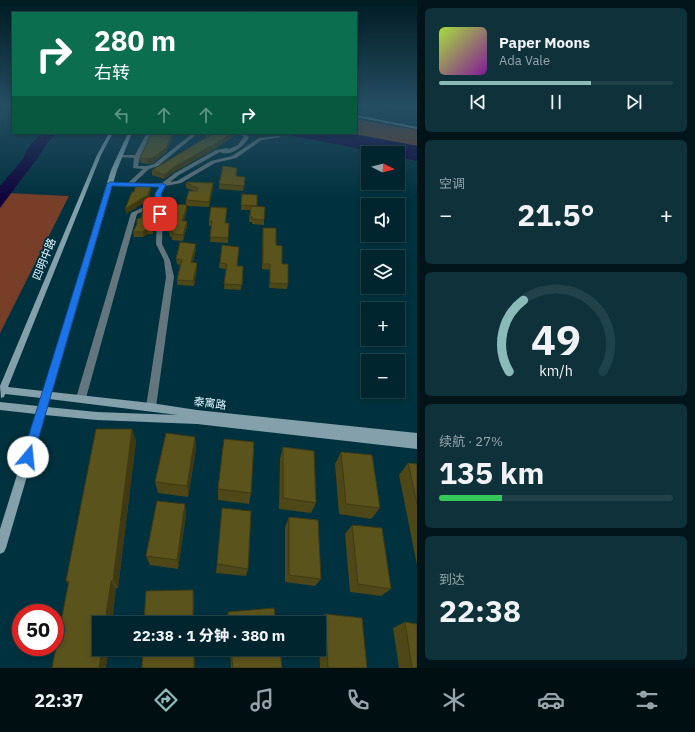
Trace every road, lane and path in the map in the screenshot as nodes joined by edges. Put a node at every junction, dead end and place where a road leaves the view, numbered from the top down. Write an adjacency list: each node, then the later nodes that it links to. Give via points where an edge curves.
1 (109, 137): 16 (main road, 四明中路, via 98,155)
2 (128, 137): 9 (main road)
3 (147, 137): 10 (street)
4 (191, 137): 11 (street, via 156,165)
5 (246, 137): 8 (street, via 242,145 232,151)
6 (277, 137): 14 (street, via 261,139 234,157 213,162 179,182)
7 (228, 149): 8 (street)
8 (216, 153): 14 (street, via 177,174)
9 (119, 156): 10 (street); 12 (main road)
10 (137, 157): 11 (street, via 135,167)
11 (147, 168): 13 (street)
12 (110, 184): 13 (street); 17 (main road)
13 (129, 184): 14 (street)
14 (163, 185): 15 (street, via 158,194)
15 (159, 203): 18 (street, via 134,213); 20 (street, via 160,244 167,260 170,277)
16 (1, 392): 17 (main road, 泰寓路)
17 (46, 395): 18 (main road, 泰寓路); 21 (main road)
18 (81, 398): 20 (main road, 泰寓路)
19 (0, 406): 21 (main road, 泰寓路)
20 (151, 407): 22 (main road, 泰寓路)
21 (42, 411): 23 (main road, 泰寓路, via 197,420); 24 (main road)
22 (417, 437)
23 (417, 444)
24 (0, 548)

